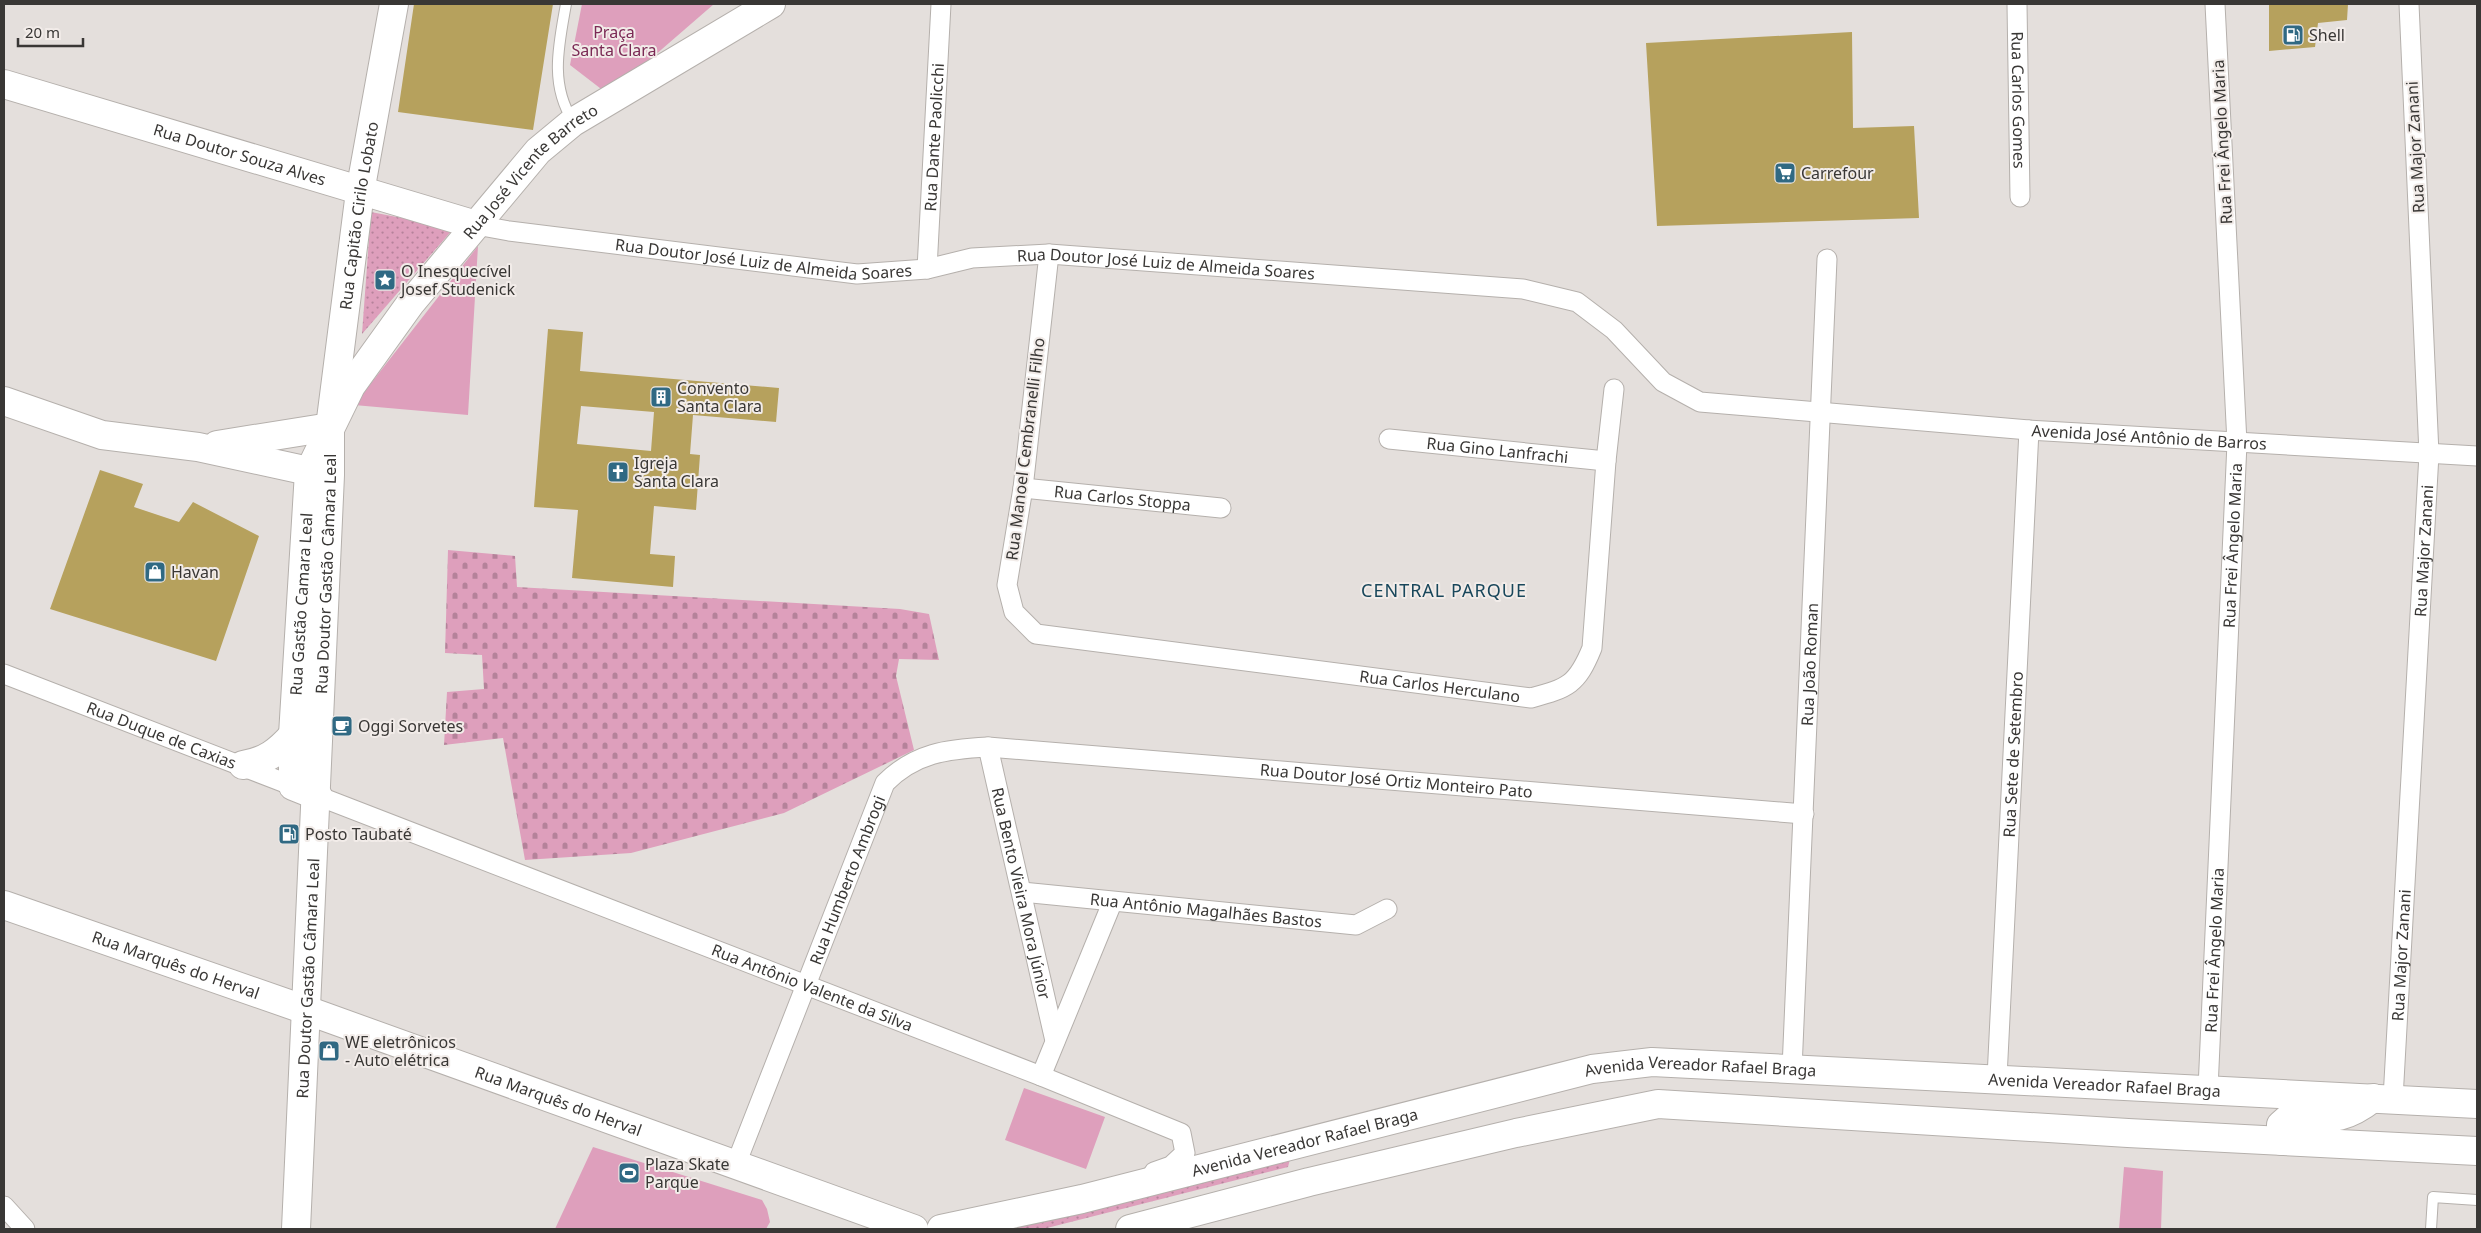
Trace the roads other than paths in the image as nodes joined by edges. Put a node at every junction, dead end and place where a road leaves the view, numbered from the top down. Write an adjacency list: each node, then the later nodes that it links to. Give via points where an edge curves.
1 (394, 4): 10 (main road, Rua Capitão Cirilo Lobato)
2 (566, 4): 9 (lane, via 556,61 564,106)
3 (771, 4): 9 (main road, Rua José Vicente Barreto)
4 (941, 4): 15 (street, Rua Dante Paolicchi)
5 (2017, 4): 11 (street, Rua Carlos Gomes)
6 (2215, 4): 22 (street, Rua Frei Ângelo Maria)
7 (2408, 4): 24 (street, Rua Major Zanani)
8 (4, 84): 10 (main road, Rua Doutor Souza Alves)
9 (574, 122): 12 (main road, Rua José Vicente Barreto, via 538,151)
10 (360, 192): 12 (main road, Rua Doutor Souza Alves); 19 (main road, Rua Capitão Cirilo Lobato)
11 (2020, 197)
12 (476, 225): 15 (street, Rua Doutor José Luiz de Almeida Soares, via 857,274); 19 (main road, Rua José Vicente Barreto, via 378,348)
13 (1049, 254): 15 (street, Rua Doutor José Luiz de Almeida Soares, via 972,258); 18 (street, Rua Doutor José Luiz de Almeida Soares, via 1523,289 1577,302 1614,330 1663,382 1700,402); 28 (street, Rua Manoel Cembranelli Filho)
14 (1828, 259): 18 (street, Rua João Roman)
15 (928, 269)
16 (1614, 389): 26 (street, Rua Carlos Herculano)
17 (4, 401): 23 (main road, via 102,434)
18 (1822, 411): 20 (street, Avenida José Antônio de Barros); 37 (street, Rua João Roman)
19 (330, 427): 23 (main road); 27 (main road, Rua Gastão Camara Leal)
20 (2029, 430): 22 (street, Avenida José Antônio de Barros); 48 (street, Rua Sete de Setembro)
21 (1389, 439): 26 (street, Rua Gino Lanfrachi)
22 (2237, 443): 24 (street, Avenida José Antônio de Barros); 49 (street, Rua Frei Ângelo Maria)
23 (198, 447): 27 (main road)
24 (2429, 454): 25 (street, Avenida José Antônio de Barros); 50 (street, Rua Major Zanani)
25 (2477, 456)
26 (1606, 461): 30 (street, Rua Carlos Herculano, via 1592,648 1582,673 1559,690 1530,698)
27 (320, 474): 32 (main road, Rua Gastão Camara Leal); 36 (main road, Rua Doutor Gastão Câmara Leal)
28 (1023, 488): 29 (street, Rua Carlos Stoppa); 30 (street, Rua Manoel Cembranelli Filho, via 1007,585 1014,612)
29 (1221, 508)
30 (1036, 634)
31 (4, 674): 34 (street, Rua Duque de Caxias)
32 (293, 735): 34 (main road, via 269,758); 35 (main road, Rua Gastão Camara Leal)
33 (988, 747): 37 (street, Rua Doutor José Ortiz Monteiro Pato); 38 (street, Rua Bento Vieira Mora Júnior); 42 (street, Rua Humberto Ambrogi, via 954,749 909,762 885,783)
34 (243, 765): 35 (street, Rua Duque de Caxias)
35 (293, 786): 36 (main road, Rua Duque de Caxias)
36 (318, 796): 42 (street, Rua Antônio Valente da Silva); 43 (main road, Rua Doutor Gastão Câmara Leal)
37 (1804, 814): 45 (street, Rua João Roman)
38 (1022, 892): 39 (street, Rua Antônio Magalhães Bastos); 44 (street, Rua Bento Vieira Mora Júnior)
39 (1112, 903): 41 (street, Rua Antônio Magalhães Bastos, via 1356,925); 44 (street)
40 (4, 905): 43 (main road, Rua Marquês do Herval)
41 (1387, 909)
42 (806, 986): 46 (street, Rua Antônio Valente da Silva); 59 (street, Rua Humberto Ambrogi)
43 (306, 1010): 59 (main road, Rua Marquês do Herval); 65 (main road, Rua Doutor Gastão Câmara Leal)
44 (1055, 1041): 46 (street)
45 (1792, 1069): 47 (main road, Avenida Vereador Rafael Braga, via 1652,1062 1592,1069); 48 (main road, Avenida Vereador Rafael Braga)
46 (1040, 1076): 60 (street, Rua Antônio Valente da Silva, via 1181,1133 1184,1153 1171,1166)
47 (1558, 1078): 52 (main road, Avenida Vereador Rafael Braga); 53 (main road, via 1511,1105 1507,1116)
48 (1997, 1078): 49 (main road, Avenida Vereador Rafael Braga)
49 (2208, 1089): 50 (main road, Avenida Vereador Rafael Braga)
50 (2383, 1098): 51 (main road, Avenida Vereador Rafael Braga); 55 (main road, via 2342,1117 2290,1117 2281,1126)
51 (2477, 1104)
52 (1455, 1105): 58 (main road, via 1469,1120 1468,1130); 60 (main road, Avenida Vereador Rafael Braga)
53 (1516, 1132): 55 (main road, Avenida Vereador Rafael Braga, via 1658,1104); 58 (main road, Avenida Vereador Rafael Braga)
54 (2477, 1139): 56 (main road, via 2454,1142)
55 (2282, 1141): 56 (main road, Avenida Vereador Rafael Braga)
56 (2436, 1149): 57 (main road, Avenida Vereador Rafael Braga)
57 (2477, 1151)
58 (1419, 1156): 63 (main road, Avenida Vereador Rafael Braga)
59 (736, 1164): 66 (main road, Rua Marquês do Herval)
60 (1082, 1199): 67 (main road, Avenida Vereador Rafael Braga)
61 (2477, 1200): 68 (lane, via 2433,1197)
62 (4, 1206): 64 (street)
63 (1140, 1228)
64 (25, 1229)
65 (296, 1229)
66 (914, 1229)
67 (941, 1229)
68 (2430, 1229)

